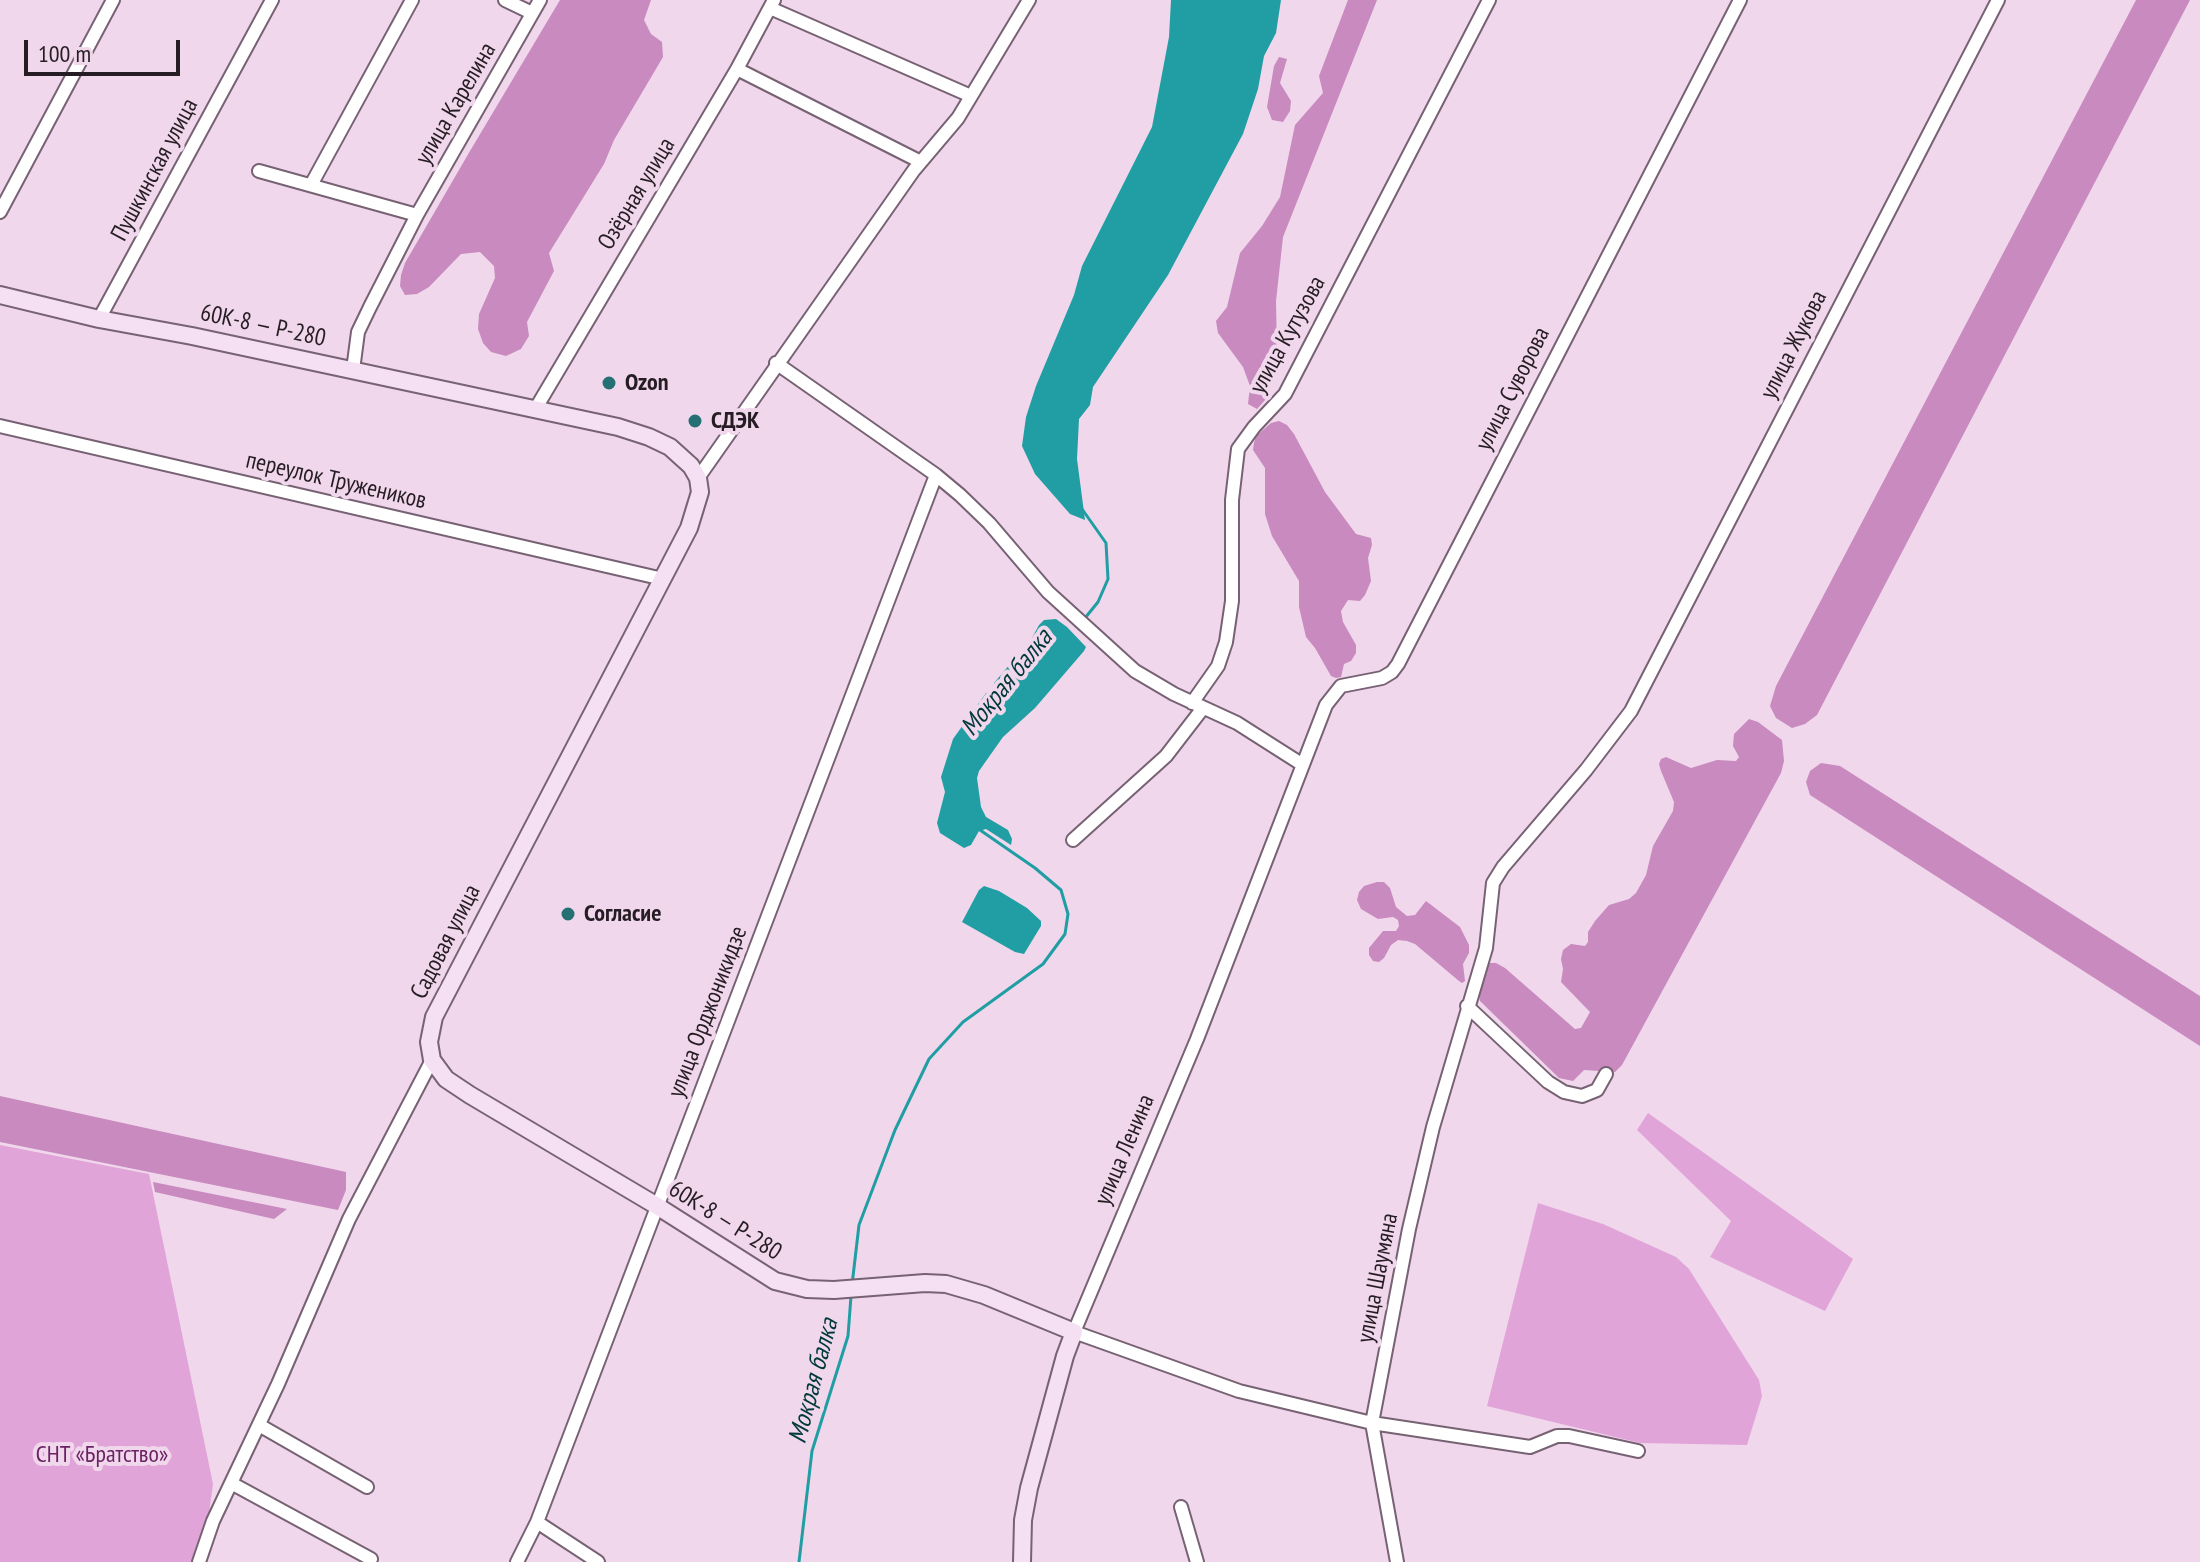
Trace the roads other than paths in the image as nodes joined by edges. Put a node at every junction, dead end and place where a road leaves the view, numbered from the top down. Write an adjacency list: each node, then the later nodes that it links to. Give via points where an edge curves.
1 (113, 0): 17 (street)
2 (272, 0): 20 (street, Пушкинская улица)
3 (412, 0): 16 (street)
4 (505, 0): 11 (street)
5 (540, 0): 11 (street, улица Карелина)
6 (1029, 0): 13 (street, Садовая улица)
7 (1489, 0): 28 (street, улица Кутузова, via 1285,394 1238,449 1226,642)
8 (1740, 0): 29 (street, улица Суворова, via 1398,664 1382,678 1341,686 1333,693)
9 (1998, 0): 31 (street, улица Жукова, via 1631,711 1493,883 1486,948)
10 (772, 4): 12 (street, Озёрная улица); 13 (street)
11 (532, 13): 18 (street, улица Карелина)
12 (737, 69): 14 (street); 23 (street, Озёрная улица)
13 (971, 96): 14 (street, Садовая улица)
14 (921, 162): 21 (street, Садовая улица)
15 (259, 171): 16 (street)
16 (311, 185): 18 (street)
17 (0, 212)
18 (417, 215): 22 (street, улица Карелина, via 358,332)
19 (0, 295): 20 (street, 60К-8 — Р-280)
20 (99, 319): 22 (street, 60К-8 — Р-280)
21 (776, 363): 25 (street); 26 (street, Садовая улица)
22 (353, 370): 23 (street, 60К-8 — Р-280)
23 (536, 408): 26 (street, 60К-8 — Р-280, via 649,437 682,456)
24 (0, 426): 27 (street, переулок Тружеников)
25 (936, 475): 28 (street, via 1116,656 1153,683); 34 (street, улица Орджоникидзе)
26 (698, 478): 27 (street, Садовая улица, via 697,509)
27 (663, 579): 32 (street, Садовая улица, via 434,1017)
28 (1198, 705): 29 (street); 30 (street, улица Кутузова, via 1166,756)
29 (1303, 765): 35 (street, улица Ленина, via 1197,1039)
30 (1073, 840)
31 (1467, 1006): 33 (street, via 1564,1092 1582,1096 1597,1090); 36 (street, улица Шаумяна, via 1409,1229)
32 (432, 1060): 34 (street, 60К-8 — Р-280, via 446,1079 470,1095); 37 (street, Садовая улица, via 349,1219)
33 (1606, 1074)
34 (657, 1206): 35 (street, 60К-8 — Р-280, via 775,1281 834,1290 946,1284); 42 (street, улица Орджоникидзе)
35 (1074, 1332): 36 (street, via 1239,1391); 47 (street, улица Ленина, via 1029,1488)
36 (1372, 1423): 38 (street, via 1530,1447 1569,1436); 49 (street, улица Шаумяна)
37 (259, 1425): 39 (street, Садовая улица); 40 (street)
38 (1638, 1451)
39 (231, 1483): 43 (street); 44 (street, Садовая улица)
40 (367, 1487)
41 (1181, 1507): 48 (street)
42 (537, 1522): 45 (street, улица Орджоникидзе); 46 (street)
43 (371, 1559)
44 (199, 1562)
45 (517, 1562)
46 (598, 1562)
47 (1022, 1562)
48 (1197, 1562)
49 (1397, 1562)

